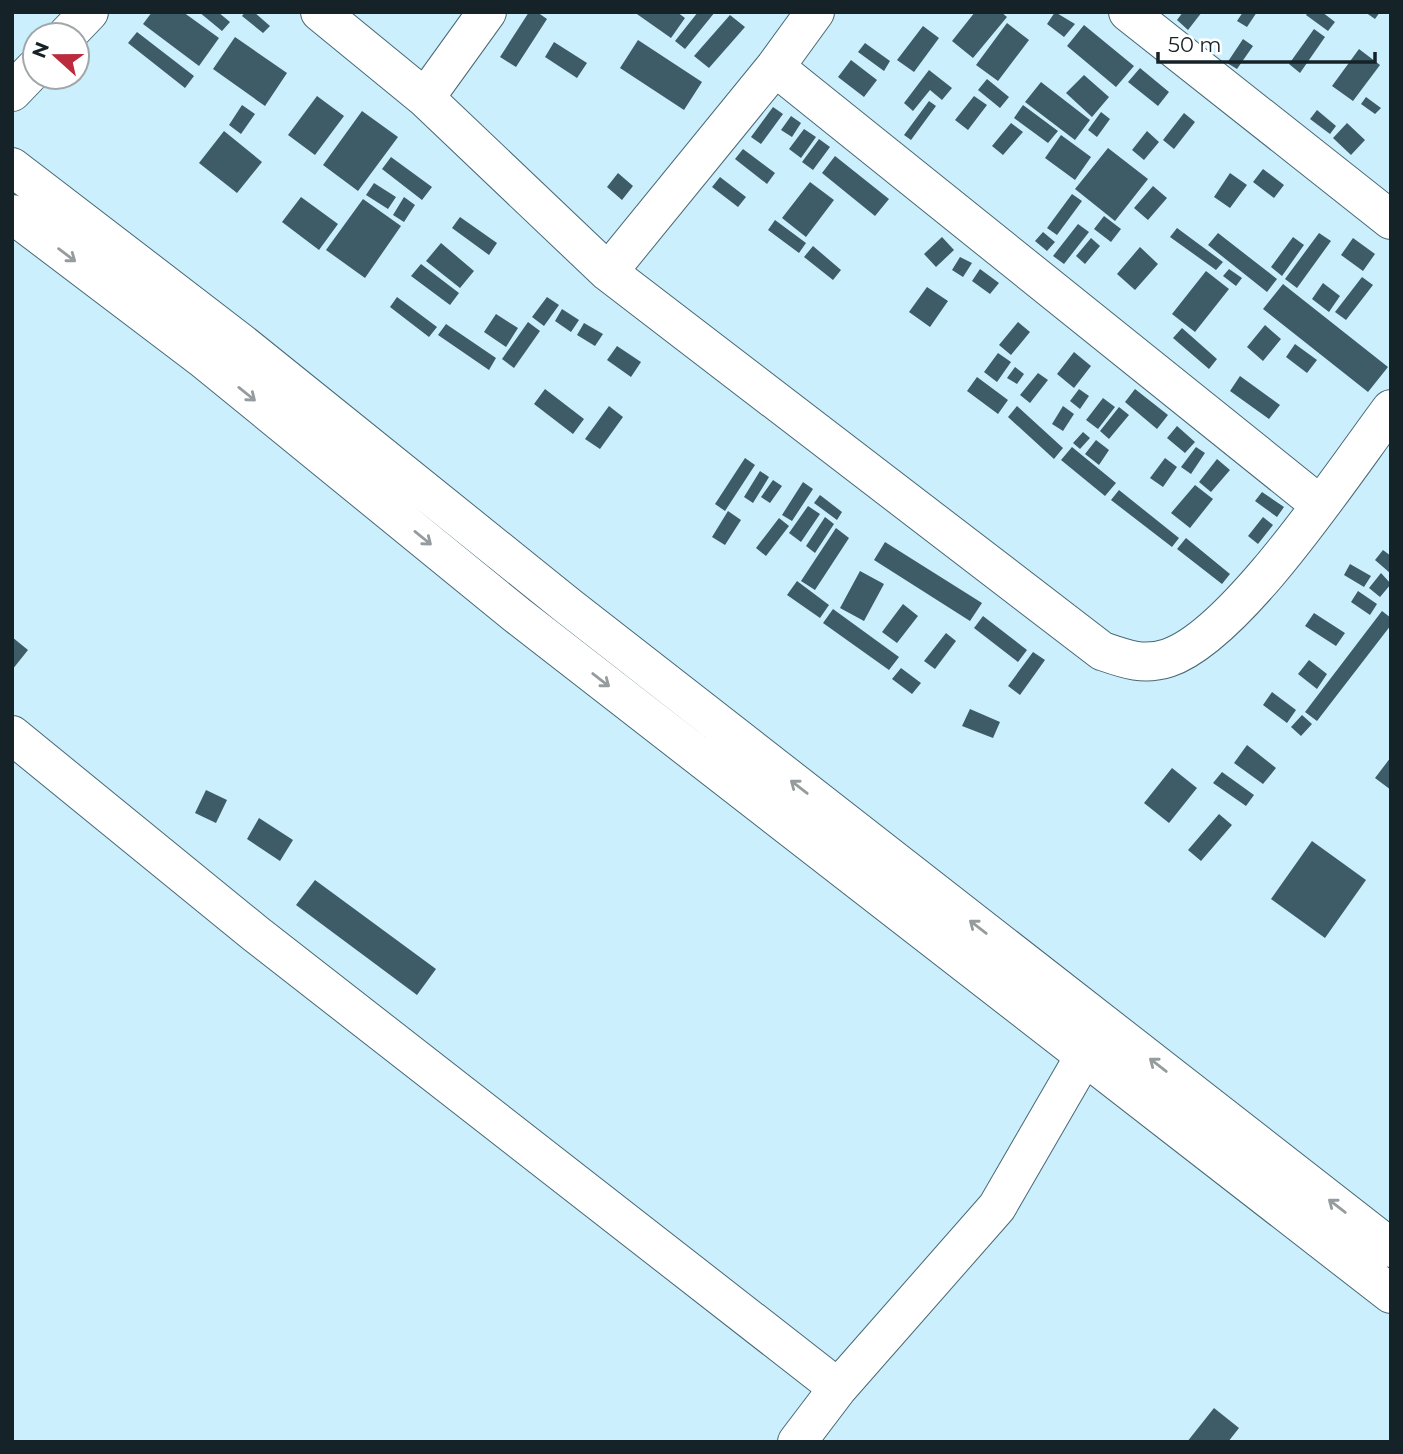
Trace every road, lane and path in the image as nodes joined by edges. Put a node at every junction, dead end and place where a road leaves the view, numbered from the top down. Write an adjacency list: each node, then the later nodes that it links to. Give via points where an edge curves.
1 (320, 12): 6 (street)
2 (487, 12): 6 (street)
3 (815, 12): 5 (street)
4 (1128, 12): 9 (street)
5 (775, 66): 10 (street); 12 (street)
6 (425, 98): 10 (street)
7 (12, 167): 15 (street, one-way to 7)
8 (12, 214): 14 (street, one-way to 14, via 202,358 517,615)
9 (1391, 220)
10 (608, 272): 12 (street, via 1102,650 1138,664 1169,658 1202,639 1258,584)
11 (1391, 410): 12 (street)
12 (1319, 504)
13 (12, 736): 17 (street, via 256,934)
14 (1085, 1055): 16 (street); 17 (street, via 997,1207)
15 (1391, 1248)
16 (1391, 1294)
17 (838, 1388): 18 (street)
18 (797, 1442)

